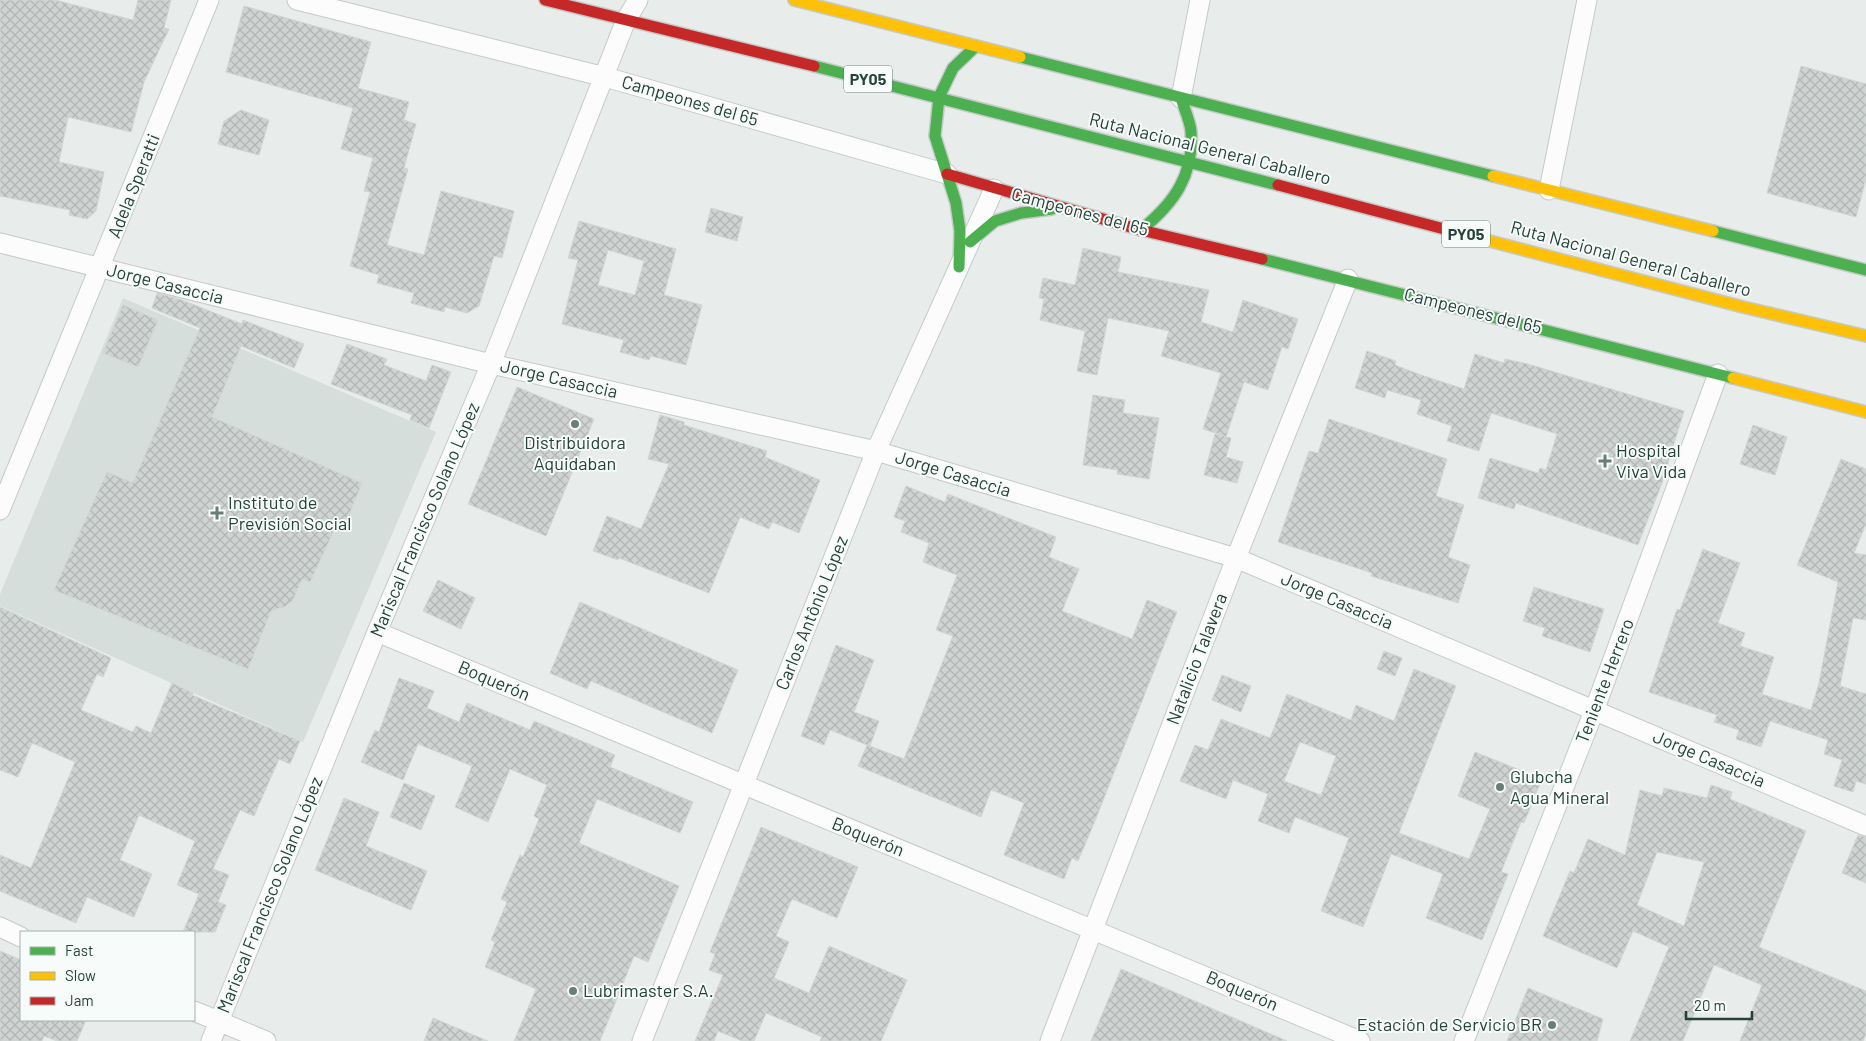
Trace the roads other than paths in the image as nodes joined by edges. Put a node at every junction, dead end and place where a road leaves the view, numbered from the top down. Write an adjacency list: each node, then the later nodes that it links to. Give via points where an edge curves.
1 (209, 0): 22 (street, Adela Speratti)
2 (297, 0): 10 (street, Campeones del 65)
3 (545, 0): 8 (main road, Ruta Nacional General Caballero / PY05)
4 (638, 0): 8 (street, Mariscal Francisco Solano López)
5 (794, 0): 9 (main road)
6 (1200, 0): 12 (street)
7 (1587, 0): 16 (street)
8 (626, 20): 10 (street, Mariscal Francisco Solano López); 11 (main road, Ruta Nacional General Caballero / PY05)
9 (976, 46): 11 (main road, via 953,68); 12 (main road)
10 (605, 77): 14 (street, Campeones del 65); 26 (street, Mariscal Francisco Solano López)
11 (939, 97): 13 (main road, Ruta Nacional General Caballero / PY05); 14 (main road, via 935,136)
12 (1181, 98): 13 (main road, via 1191,130); 16 (main road)
13 (1190, 162): 18 (main road, via 1180,189 1163,212); 25 (main road, Ruta Nacional General Caballero / PY05, via 1743,307)
14 (947, 174): 15 (main road, Campeones del 65); 21 (main road, via 960,231)
15 (994, 189): 17 (main road, Campeones del 65); 19 (street, Carlos Antônio López)
16 (1549, 190): 23 (main road)
17 (1062, 208): 18 (main road, Campeones del 65); 19 (main road, via 1021,213 995,222)
18 (1141, 230): 24 (main road, Campeones del 65)
19 (970, 242): 21 (street, Carlos Antônio López)
20 (0, 243): 22 (street, Jorge Casaccia)
21 (959, 267): 29 (street, Carlos Antônio López)
22 (100, 268): 26 (street, Jorge Casaccia); 30 (street, Adela Speratti)
23 (1866, 270)
24 (1348, 278): 27 (main road, Campeones del 65); 31 (street, Natalicio Talavera)
25 (1866, 336)
26 (491, 364): 29 (street, Jorge Casaccia); 32 (street, Mariscal Francisco Solano López)
27 (1718, 374): 28 (main road, Campeones del 65); 33 (street, Teniente Herrero)
28 (1866, 412)
29 (876, 451): 31 (street, Jorge Casaccia); 34 (street, Carlos Antônio López)
30 (0, 510)
31 (1236, 558): 33 (street, Jorge Casaccia); 37 (street, Natalicio Talavera)
32 (377, 632): 34 (street, Boquerón); 40 (street, Mariscal Francisco Solano López)
33 (1594, 710): 35 (street, Jorge Casaccia); 46 (street, Teniente Herrero)
34 (744, 786): 37 (street, Boquerón); 43 (street, Carlos Antônio López)
35 (1866, 826)
36 (0, 927): 38 (street)
37 (1094, 929): 44 (street, Natalicio Talavera); 45 (street, Boquerón)
38 (20, 936)
39 (195, 1011): 40 (street)
40 (219, 1022): 41 (street, Mariscal Francisco Solano López); 42 (street)
41 (211, 1041)
42 (266, 1041)
43 (642, 1041)
44 (1050, 1041)
45 (1360, 1041)
46 (1464, 1041)

